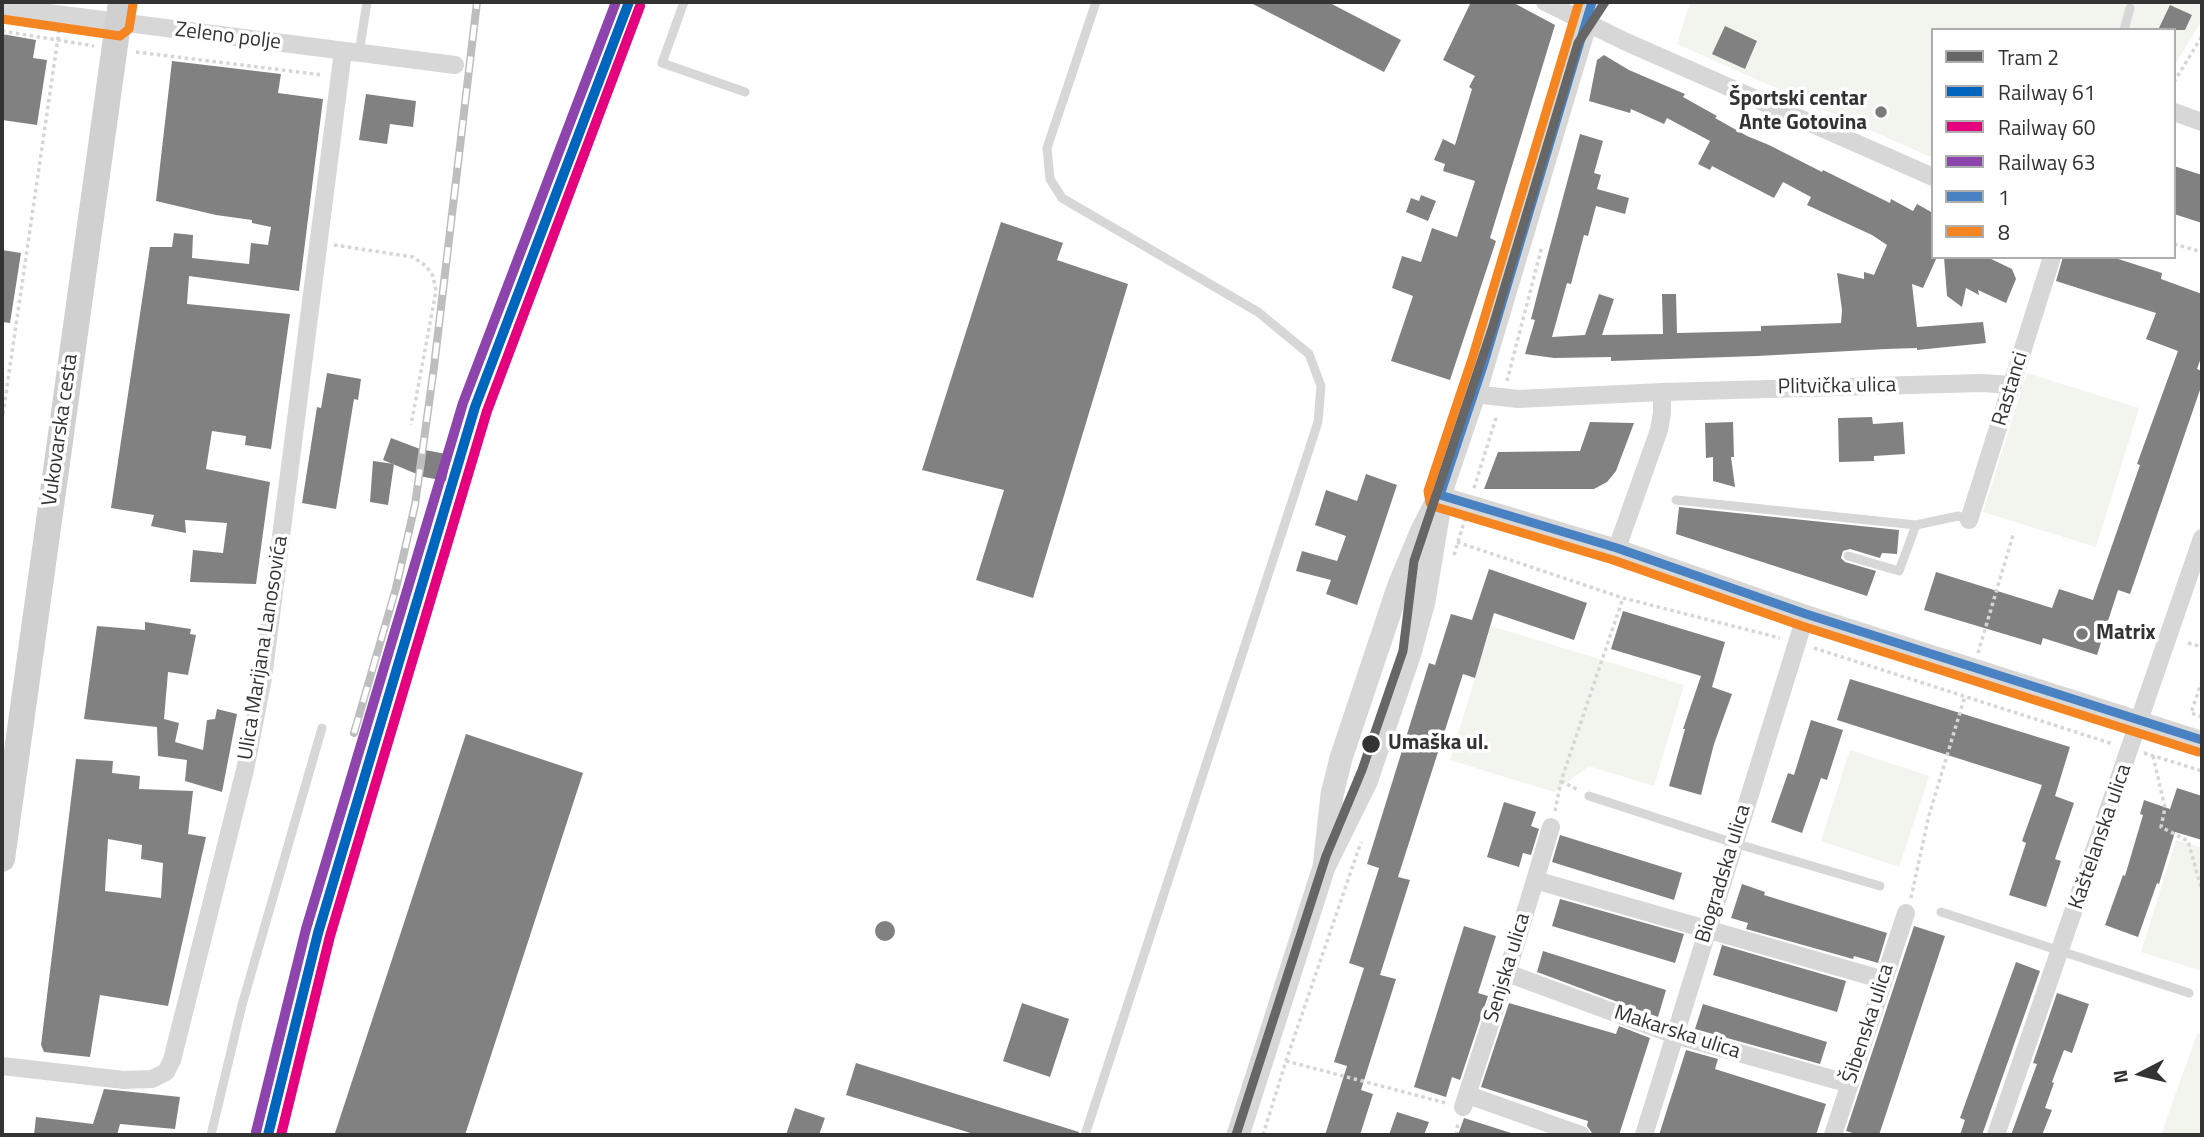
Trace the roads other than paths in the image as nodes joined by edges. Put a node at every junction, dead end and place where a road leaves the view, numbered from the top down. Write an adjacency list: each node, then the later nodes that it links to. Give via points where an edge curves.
1 (367, 2): 10 (lane)
2 (684, 2): 12 (lane, via 662,63)
3 (1096, 2): 50 (lane, via 1047,148 1050,179 1062,198 1258,312 1309,354 1321,386 1318,422)
4 (1545, 2): 7 (street)
5 (2, 7): 8 (street, Zeleno polje)
6 (2130, 8): 9 (lane)
7 (1590, 12): 15 (street); 19 (street)
8 (118, 25): 10 (street, Zeleno polje); 35 (main road, Vukovarska cesta)
9 (2125, 28)
10 (351, 52): 11 (street, Zeleno polje); 47 (street, Ulica Marijana Lanosovića, via 339,76 263,678 245,770 172,1060 159,1076 133,1080)
11 (455, 65)
12 (745, 92)
13 (2176, 113): 14 (street)
14 (2202, 122)
15 (1931, 176)
16 (2051, 259): 17 (street, Rastanci)
17 (2012, 385): 18 (street, Plitvička ulica); 22 (street, Rastanci)
18 (1662, 392): 19 (street, Plitvička ulica, via 1518,399); 25 (street, via 1659,430)
19 (1474, 394): 20 (street)
20 (1440, 495): 25 (street); 36 (street, via 1399,585 1341,758); 36 (street, via 1424,601 1410,653 1366,782)
21 (1676, 500): 23 (lane)
22 (1969, 520): 23 (lane, via 1958,516)
23 (1916, 525): 26 (lane, via 1899,571)
24 (2202, 538): 27 (street, Kaštelanska ulica)
25 (1617, 548): 28 (street)
26 (1848, 556)
27 (2196, 583): 29 (street, Kaštelanska ulica)
28 (1806, 614): 29 (street); 34 (street, Biogradska ulica)
29 (2141, 719): 31 (street); 42 (street, Kaštelanska ulica)
30 (322, 728): 49 (lane)
31 (2202, 740)
32 (1589, 796): 34 (lane)
33 (1551, 827): 37 (street, Senjska ulica)
34 (1734, 843): 38 (lane); 41 (street, Biogradska ulica)
35 (2, 859)
36 (1324, 867): 51 (street)
37 (1535, 880): 41 (street); 43 (street, Senjska ulica)
38 (1880, 886)
39 (1941, 912): 42 (lane)
40 (1906, 913): 44 (street, Šibenska ulica)
41 (1708, 929): 44 (street); 46 (street, Biogradska ulica)
42 (2060, 953): 45 (lane); 55 (street, Kaštelanska ulica)
43 (1507, 973): 46 (street, Makarska ulica); 52 (street, Senjska ulica, via 1466,1101)
44 (1884, 980): 48 (street, Šibenska ulica)
45 (2189, 993)
46 (1675, 1035): 48 (street, Makarska ulica); 53 (street, Biogradska ulica)
47 (2, 1066)
48 (1850, 1084): 54 (street, Šibenska ulica)
49 (211, 1135)
50 (1085, 1135)
51 (1238, 1135)
52 (1581, 1135)
53 (1644, 1135)
54 (1833, 1135)
55 (1996, 1135)

